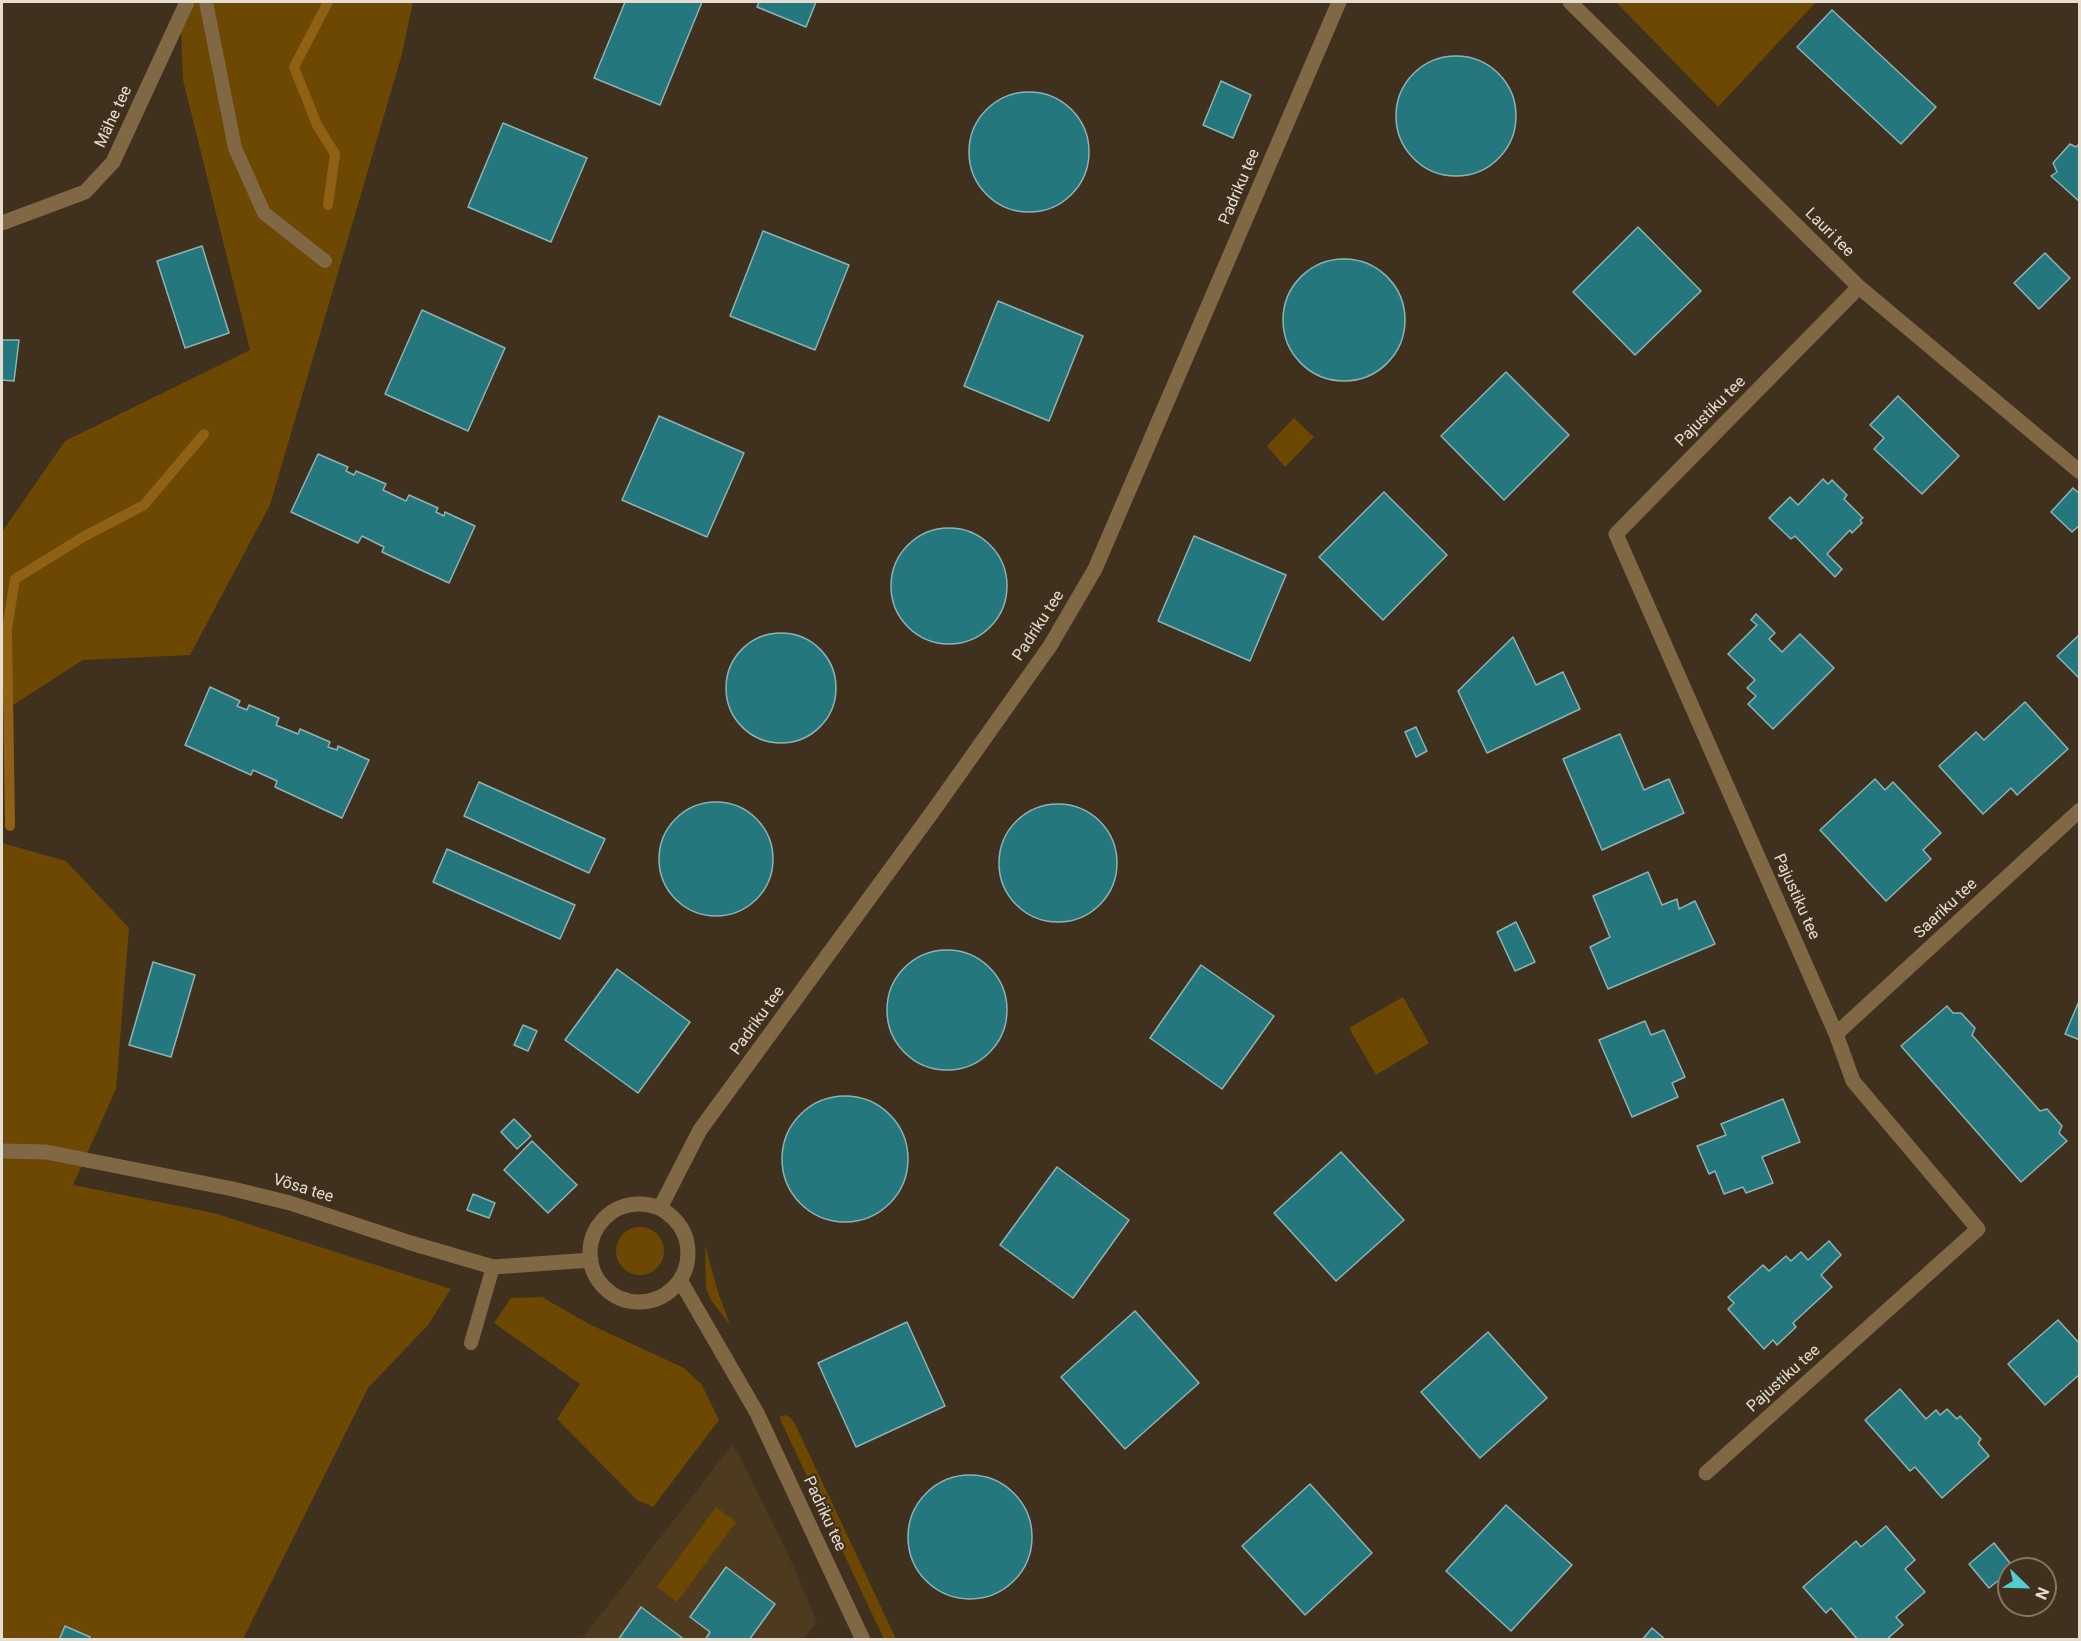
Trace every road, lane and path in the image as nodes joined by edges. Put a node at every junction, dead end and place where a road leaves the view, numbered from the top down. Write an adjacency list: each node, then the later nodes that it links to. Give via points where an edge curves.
1 (187, 2): 5 (street, Mähe tee, via 113,162 85,192)
2 (206, 2): 6 (lane, via 235,148 264,213)
3 (1339, 2): 12 (street, Padriku tee, via 1095,569 1050,646 700,1130)
4 (1570, 2): 7 (street, Lauri tee)
5 (2, 223)
6 (325, 261)
7 (1859, 287): 8 (street, Lauri tee); 10 (street, Pajustiku tee, via 1616,534)
8 (2079, 472)
9 (2079, 810): 10 (street, Saariku tee)
10 (1836, 1034): 17 (street, Pajustiku tee, via 1853,1081 1978,1229)
11 (2, 1151): 14 (street, Võsa tee, via 46,1152 233,1189)
12 (660, 1208): 13 (street, via 636,1203 611,1212 594,1233); 15 (street, via 684,1231 687,1265)
13 (591, 1260): 14 (street, Võsa tee); 15 (street, via 603,1286 628,1301 657,1299)
14 (493, 1267): 16 (lane)
15 (680, 1280): 18 (street, Padriku tee, via 757,1413)
16 (471, 1343)
17 (1706, 1473)
18 (862, 1640)

